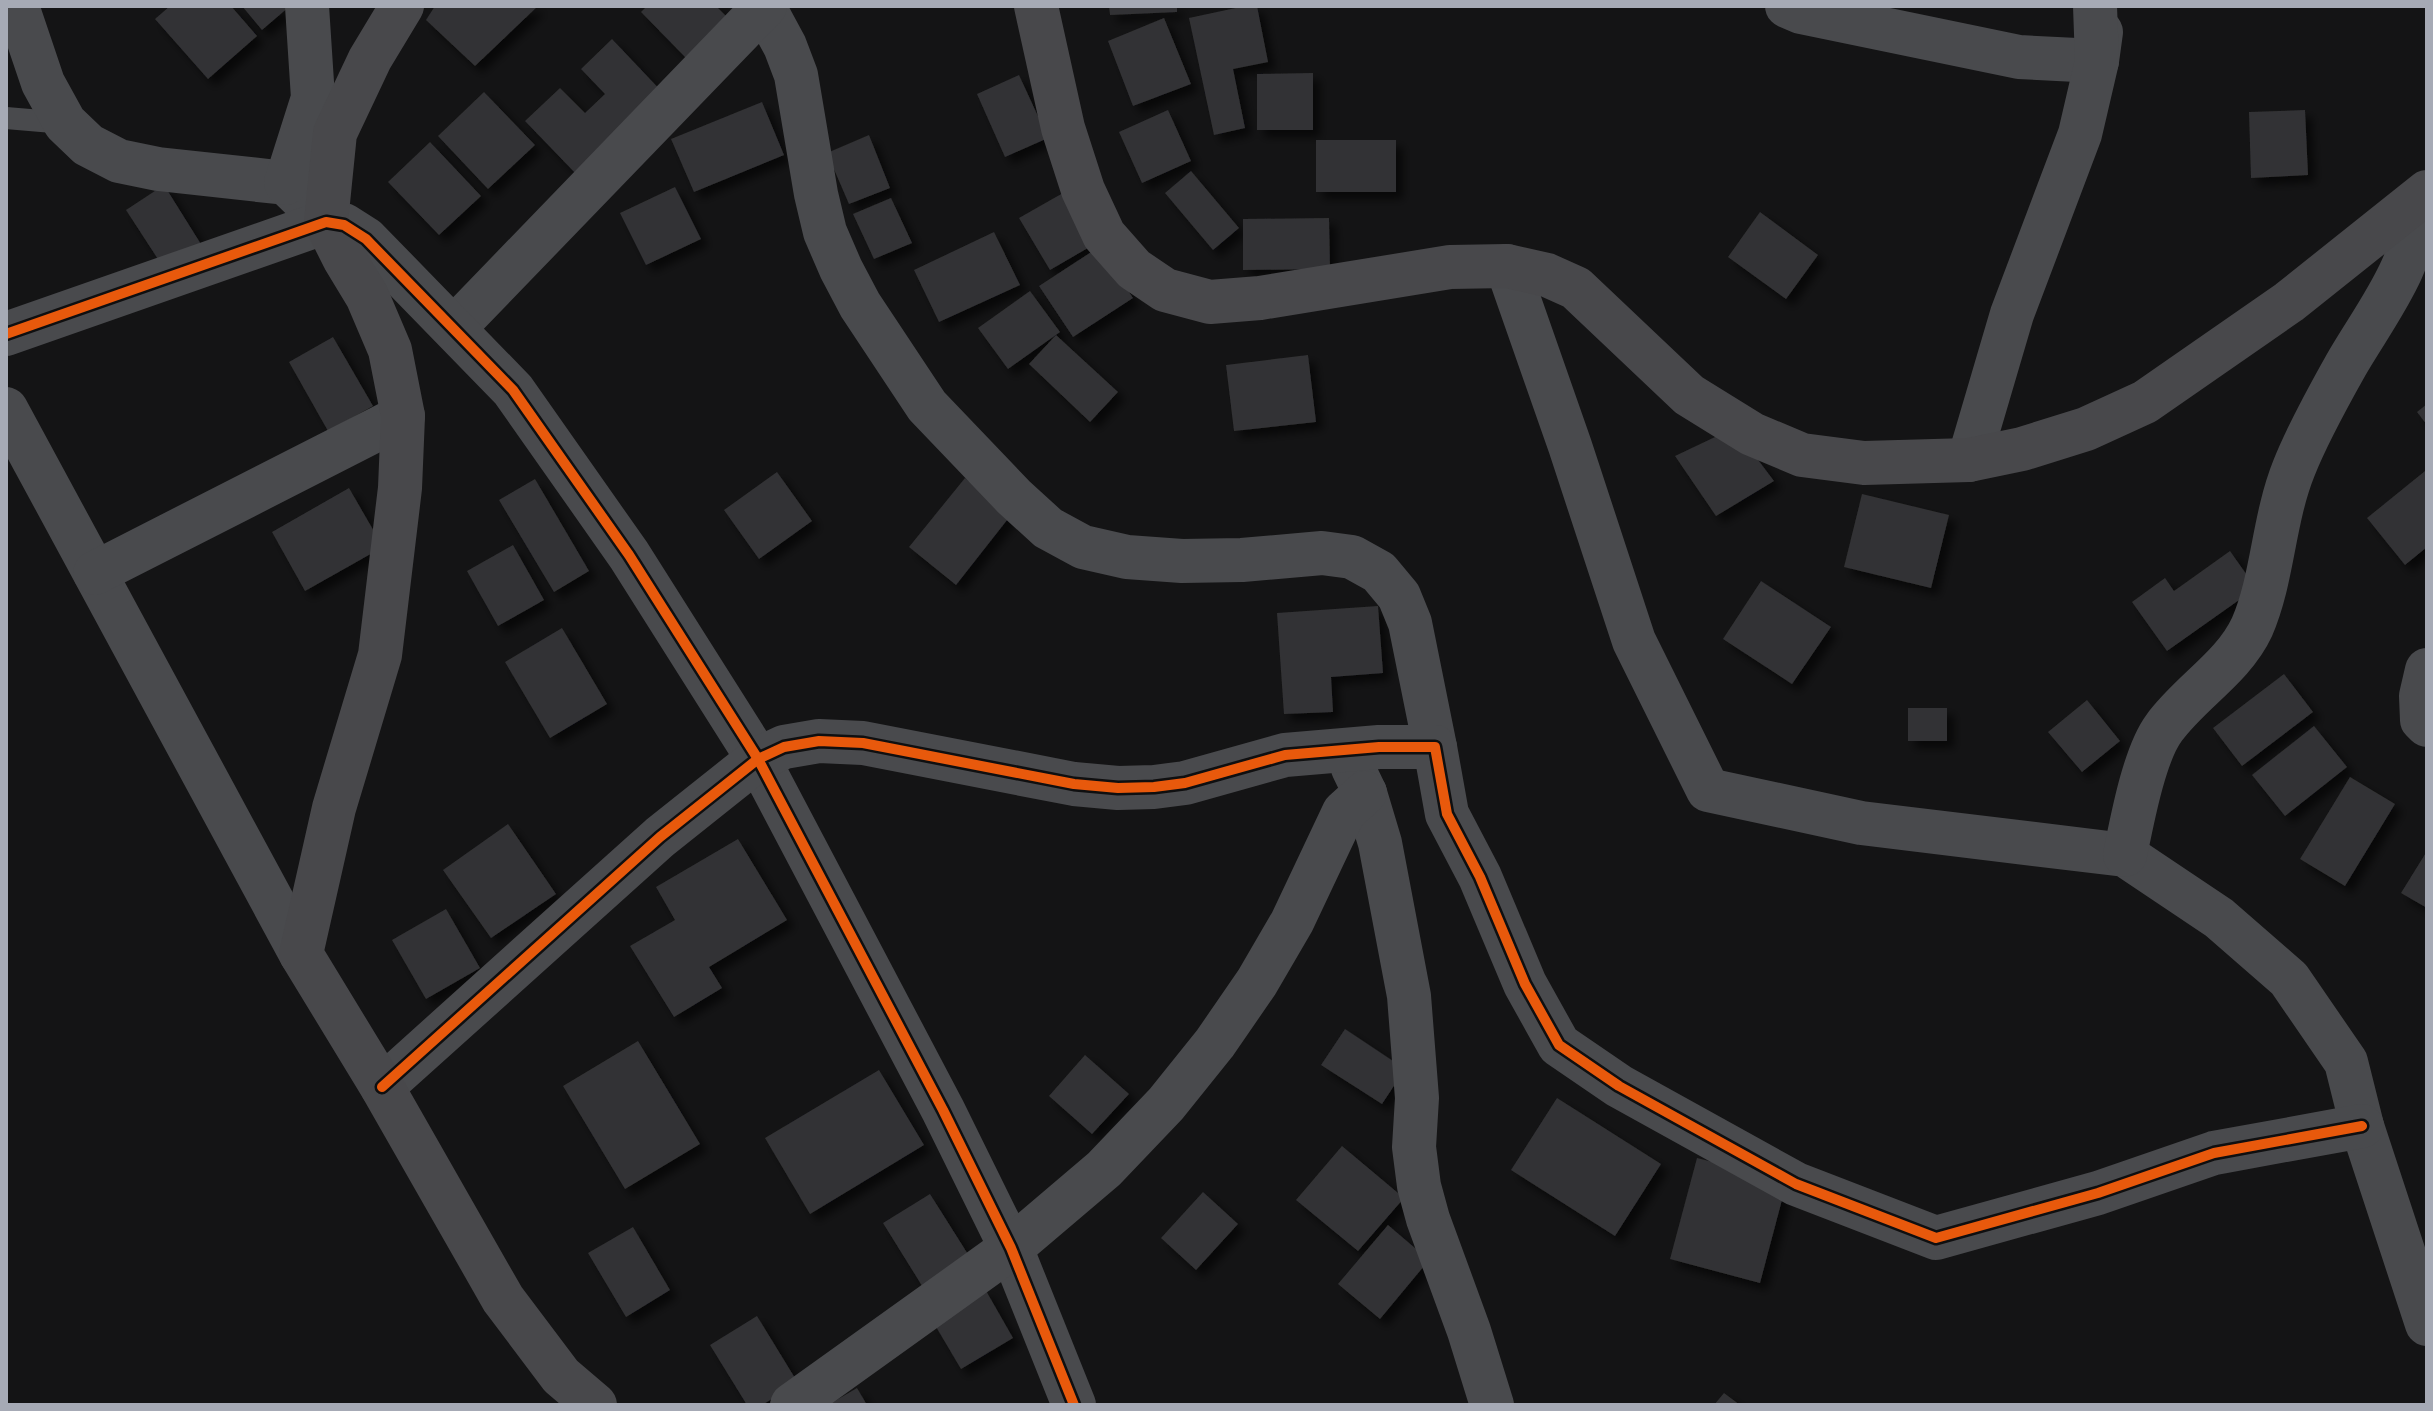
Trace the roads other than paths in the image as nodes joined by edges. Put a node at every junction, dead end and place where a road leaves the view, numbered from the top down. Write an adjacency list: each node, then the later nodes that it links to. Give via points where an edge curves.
1 (17, 6): 11 (street, via 43,83)
2 (307, 6): 12 (street, via 313,98)
3 (402, 6): 14 (street, via 335,133)
4 (765, 6): 16 (street); 24 (street, via 796,75 825,232 860,305 927,406 1048,528 1083,547 1182,561 1322,553 1352,557 1379,572 1399,596 1410,623)
5 (1036, 6): 15 (street, via 1063,128 1083,190 1104,235 1134,269 1165,290 1210,302 1450,267)
6 (1787, 6): 9 (street, via 2019,57)
7 (2095, 6): 9 (street)
8 (2105, 6): 9 (street)
9 (2097, 61): 20 (street, via 2080,134 2012,314)
10 (6, 118): 11 (lane)
11 (65, 123): 12 (street, via 88,145 119,161)
12 (286, 183): 14 (street)
13 (2422, 196): 20 (street, via 2289,302 2145,402 2086,429); 28 (street, via 2413,242 2394,287 2345,367 2295,466 2251,629 2232,657 2162,730)
14 (326, 222): 16 (street, via 344,225 366,239); 17 (street); 19 (street, via 390,350)
15 (1507, 266): 20 (street, via 1576,288 1689,395 1752,434 1802,455 1864,463); 28 (street, via 1634,641 1708,790 1861,823)
16 (454, 328): 26 (street, via 522,402 629,555)
17 (6, 334)
18 (6, 409): 21 (street)
19 (403, 416): 21 (street); 29 (street, via 380,655 334,808)
20 (1969, 460)
21 (95, 573): 29 (street)
22 (2427, 670): 23 (street, via 2421,696)
23 (2427, 725)
24 (1435, 747): 25 (street); 31 (street, via 1447,814 1559,1045 1619,1086 1796,1184 1936,1238 2098,1193 2214,1153)
25 (1345, 749): 26 (street, via 1285,755 1185,783 1142,788 1074,784 863,743 819,741 784,747); 27 (street)
26 (758, 759): 30 (street, via 660,837); 32 (street)
27 (1365, 793): 32 (street, via 1344,812 1292,922 1215,1043 1104,1169); 39 (street, via 1380,843 1409,996 1419,1186)
28 (2125, 855): 31 (street, via 2219,918 2289,979 2346,1062)
29 (301, 954): 30 (street)
30 (382, 1087): 34 (street, via 503,1299)
31 (2362, 1126): 33 (street)
32 (1011, 1248): 37 (street); 38 (street)
33 (2427, 1324)
34 (537, 1345): 35 (street); 36 (street, via 561,1376)
35 (558, 1405)
36 (595, 1405)
37 (792, 1405)
38 (1074, 1405)
39 (1492, 1405)

